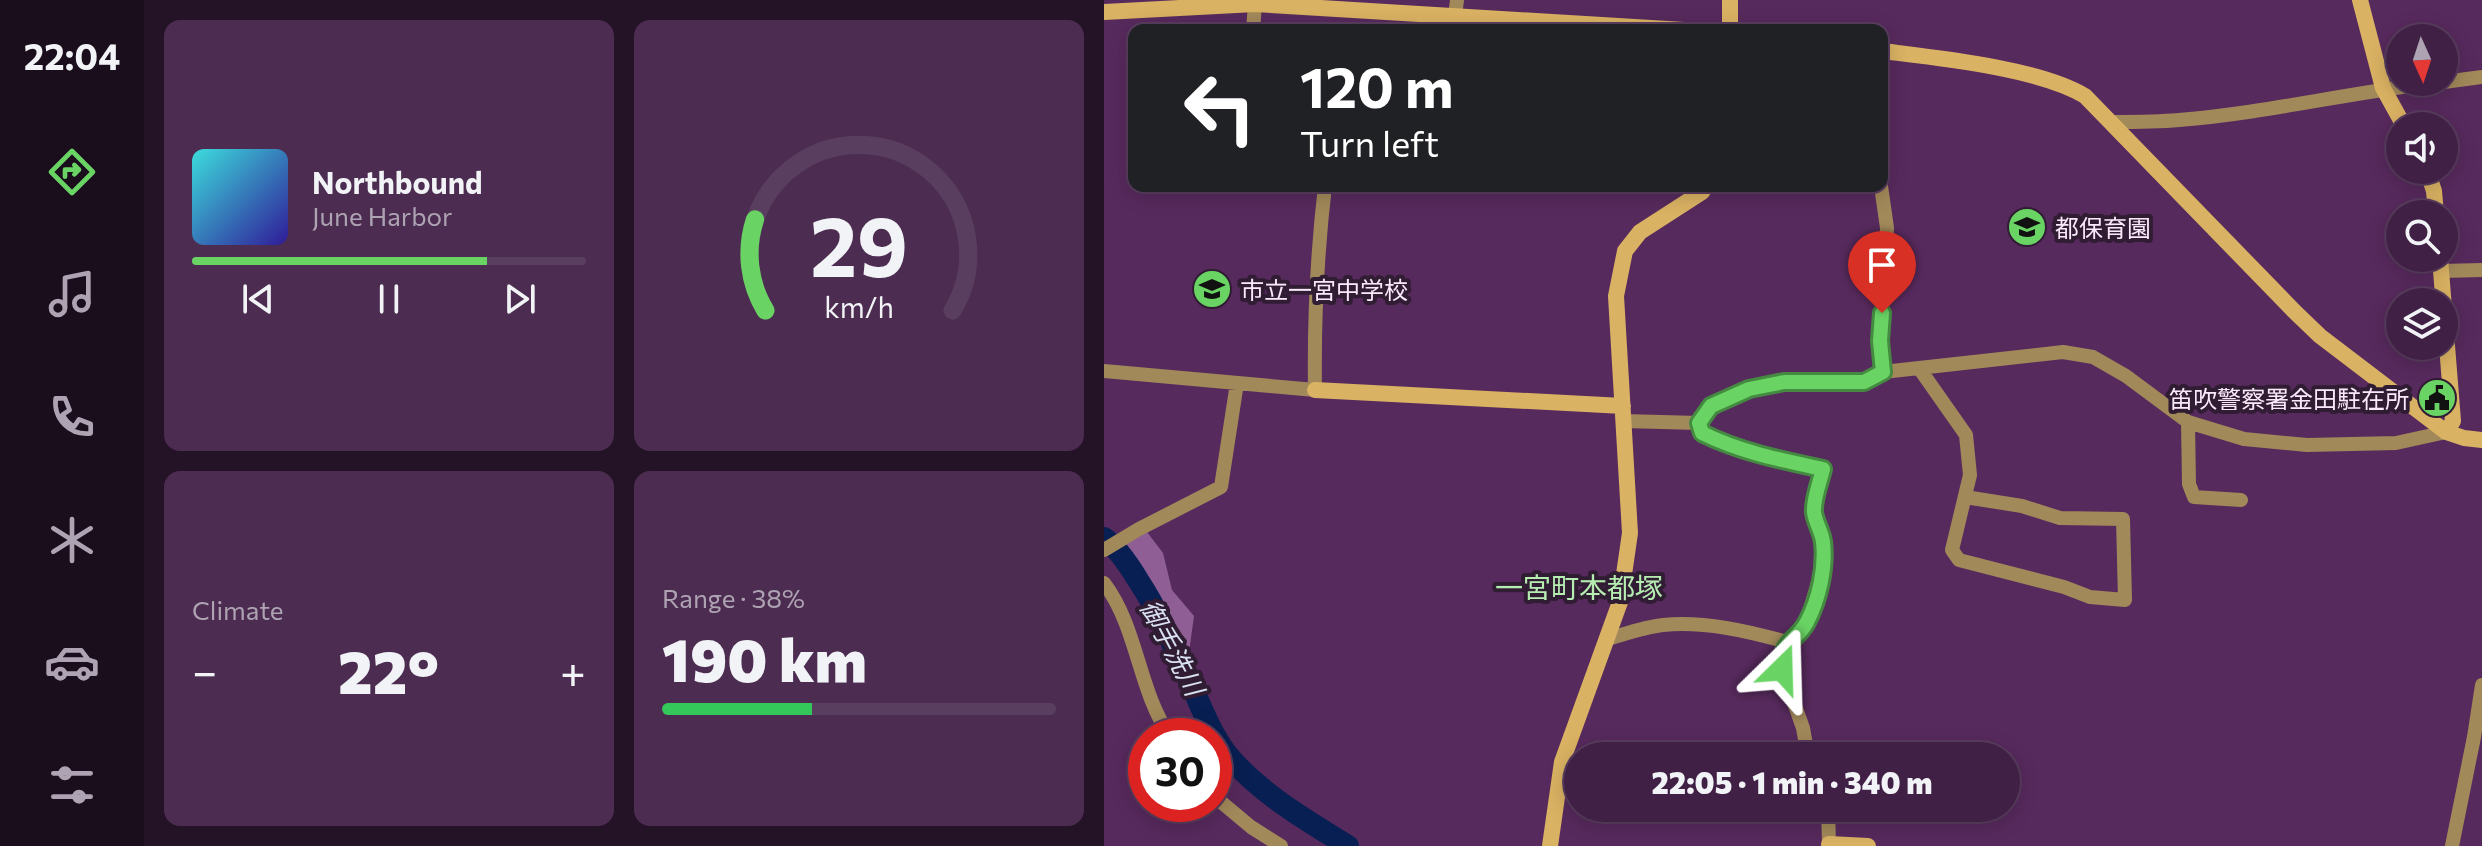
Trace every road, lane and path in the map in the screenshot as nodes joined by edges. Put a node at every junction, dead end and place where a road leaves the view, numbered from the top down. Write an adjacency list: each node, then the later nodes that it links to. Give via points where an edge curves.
1 (1730, 0): 9 (street)
2 (2360, 0): 13 (street)
3 (1256, 2): 4 (street); 6 (street); 7 (street)
4 (1319, 4): 5 (street)
5 (1456, 8): 8 (street)
6 (1104, 12)
7 (1254, 24)
8 (1622, 24)
9 (1730, 24)
10 (1888, 52): 16 (street, via 2019,73 2071,88)
11 (2482, 77): 12 (street)
12 (2458, 80)
13 (2383, 88): 14 (street); 15 (street); 16 (street, via 2178,120)
14 (2386, 88)
15 (2396, 112)
16 (2111, 122): 31 (street, via 2320,336)
17 (1324, 192): 27 (street)
18 (1702, 192): 28 (street, via 1640,232 1625,251 1616,296)
19 (1882, 192): 25 (street, via 1887,228)
20 (2458, 266): 21 (street)
21 (2482, 270)
22 (2442, 272): 31 (street, via 2453,421)
23 (1919, 368): 25 (street); 29 (street, via 2063,352 2093,357); 33 (street, via 1966,435 1970,475)
24 (1104, 371): 26 (street)
25 (1883, 372): 30 (street, via 1864,382 1784,382 1749,389 1711,406)
26 (1237, 383): 27 (street); 35 (street, via 1221,487)
27 (1315, 390): 28 (street)
28 (1623, 414): 30 (street); 37 (street, via 1630,533 1620,602)
29 (2188, 422): 31 (street, via 2244,439 2307,445 2396,443); 34 (street, via 2194,497)
30 (1699, 423): 38 (street, via 1702,433 1714,439 1764,457 1823,469 1814,512 1823,540 1818,590 1806,624)
31 (2446, 432): 32 (street)
32 (2482, 440)
33 (1965, 497): 33 (street, via 1952,550 1959,560 2090,597 2125,600 2123,519 2060,518)
34 (2241, 500)
35 (1104, 550)
36 (1104, 583): 40 (street, via 1125,621)
37 (1607, 639): 38 (street, via 1661,625 1692,625); 46 (street, via 1562,762)
38 (1787, 642): 41 (street, via 1782,669)
39 (2482, 685): 48 (street)
40 (1159, 718)
41 (1805, 742)
42 (1232, 811): 45 (street)
43 (1828, 822): 44 (street)
44 (1829, 844): 47 (street)
45 (1281, 846)
46 (1550, 846)
47 (1868, 846)
48 (2452, 846)

